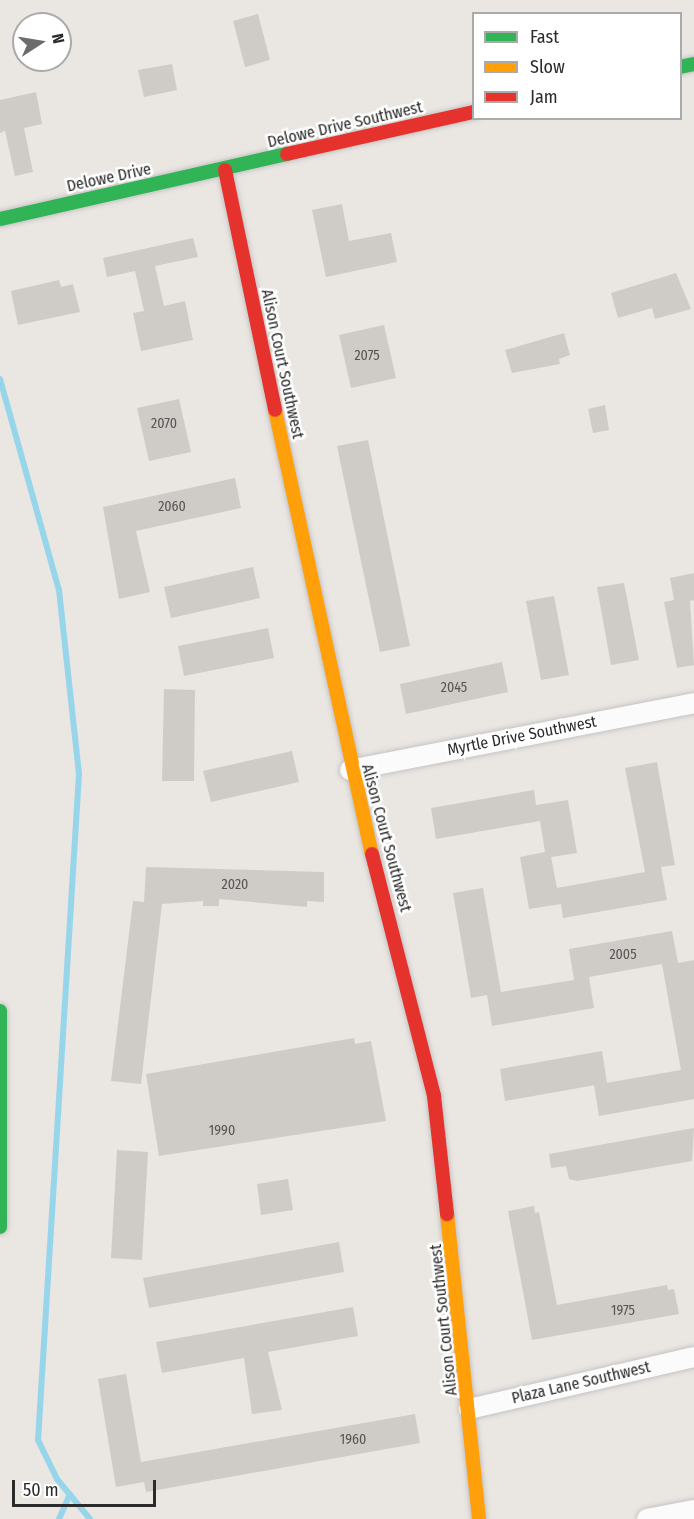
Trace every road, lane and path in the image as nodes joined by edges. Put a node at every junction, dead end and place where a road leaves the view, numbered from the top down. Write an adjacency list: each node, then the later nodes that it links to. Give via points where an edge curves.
1 (472, 112): 2 (main road, Delowe Drive Southwest)
2 (225, 170): 3 (main road, Delowe Drive); 5 (main road, Alison Court Southwest)
3 (0, 219)
4 (694, 703): 5 (street, Myrtle Drive Southwest)
5 (350, 770): 9 (main road, Alison Court Southwest, via 434,1096)
6 (0, 1011): 7 (main road)
7 (0, 1227)
8 (694, 1357): 9 (street, Plaza Lane Southwest)
9 (469, 1409): 11 (main road, Alison Court Southwest)
10 (694, 1510): 12 (street)
11 (479, 1519)
12 (647, 1519)

